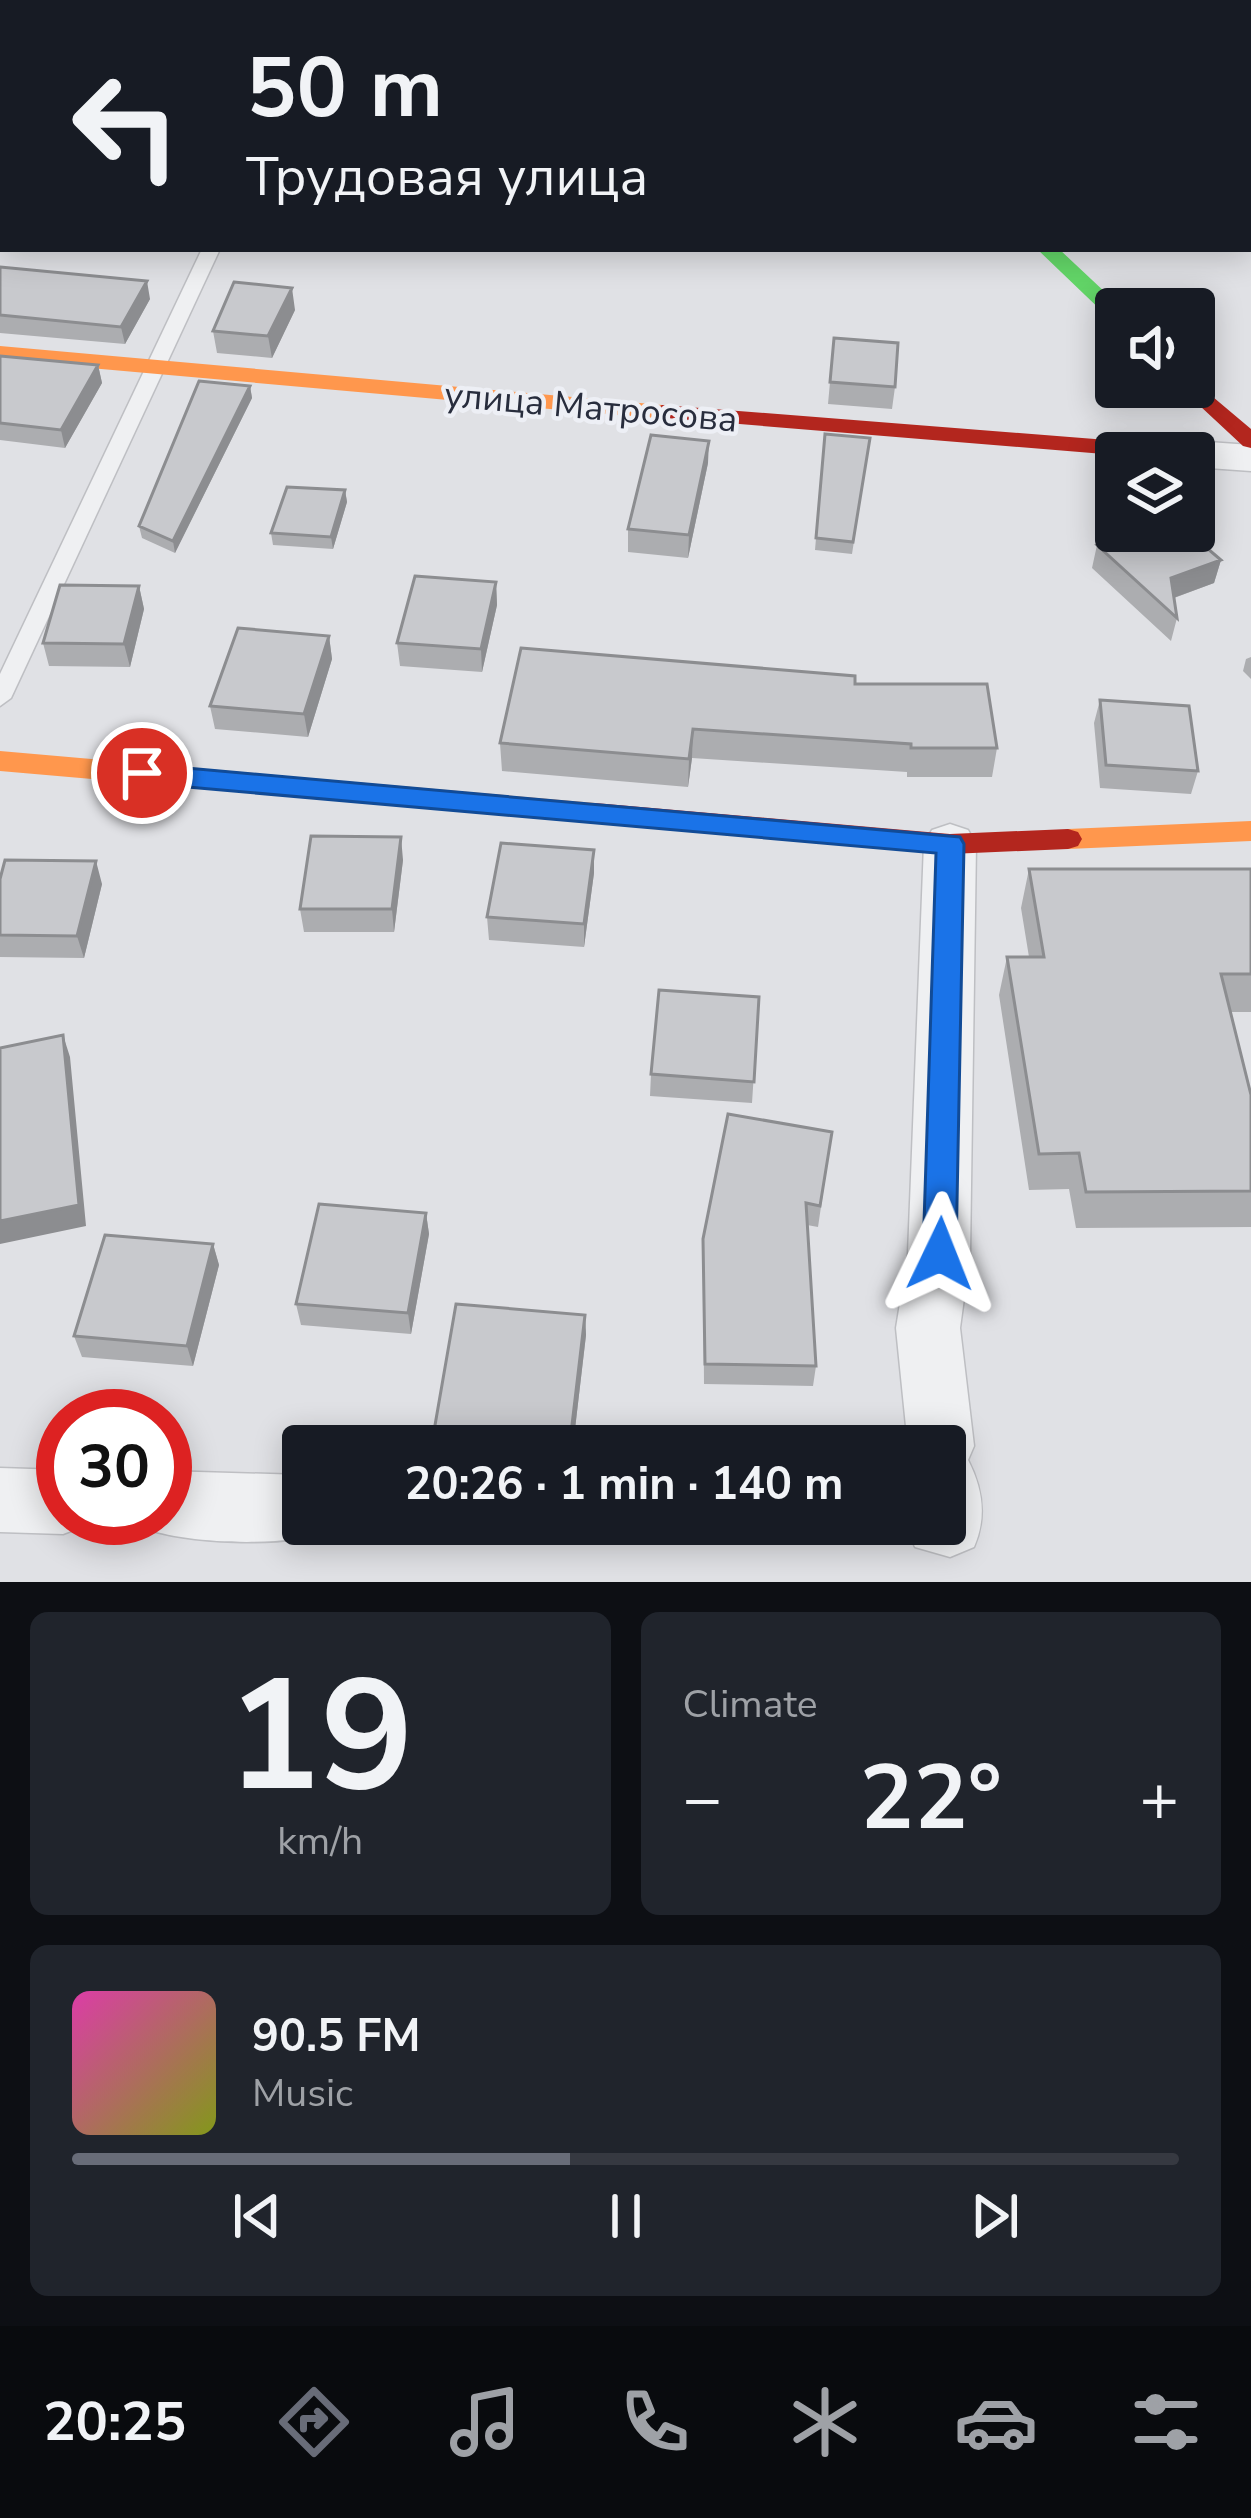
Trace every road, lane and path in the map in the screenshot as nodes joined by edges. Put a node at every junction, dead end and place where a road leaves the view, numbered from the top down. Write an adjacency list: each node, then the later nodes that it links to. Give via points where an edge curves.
1 (210, 252): 5 (lane)
2 (1050, 252): 3 (street)
3 (1095, 294)
4 (0, 353): 5 (street, улица Матросова)
5 (157, 366): 8 (street, улица Матросова); 11 (lane)
6 (1215, 407): 7 (street)
7 (1251, 441)
8 (1095, 446)
9 (1215, 455): 10 (street)
10 (1251, 458)
11 (0, 698)
12 (0, 761): 14 (street)
13 (1251, 831): 14 (street)
14 (950, 844): 15 (street, via 940,1254 928,1328)
15 (939, 1425)
16 (0, 1500): 17 (street)
17 (36, 1501)
18 (192, 1505): 19 (street)
19 (282, 1507)

